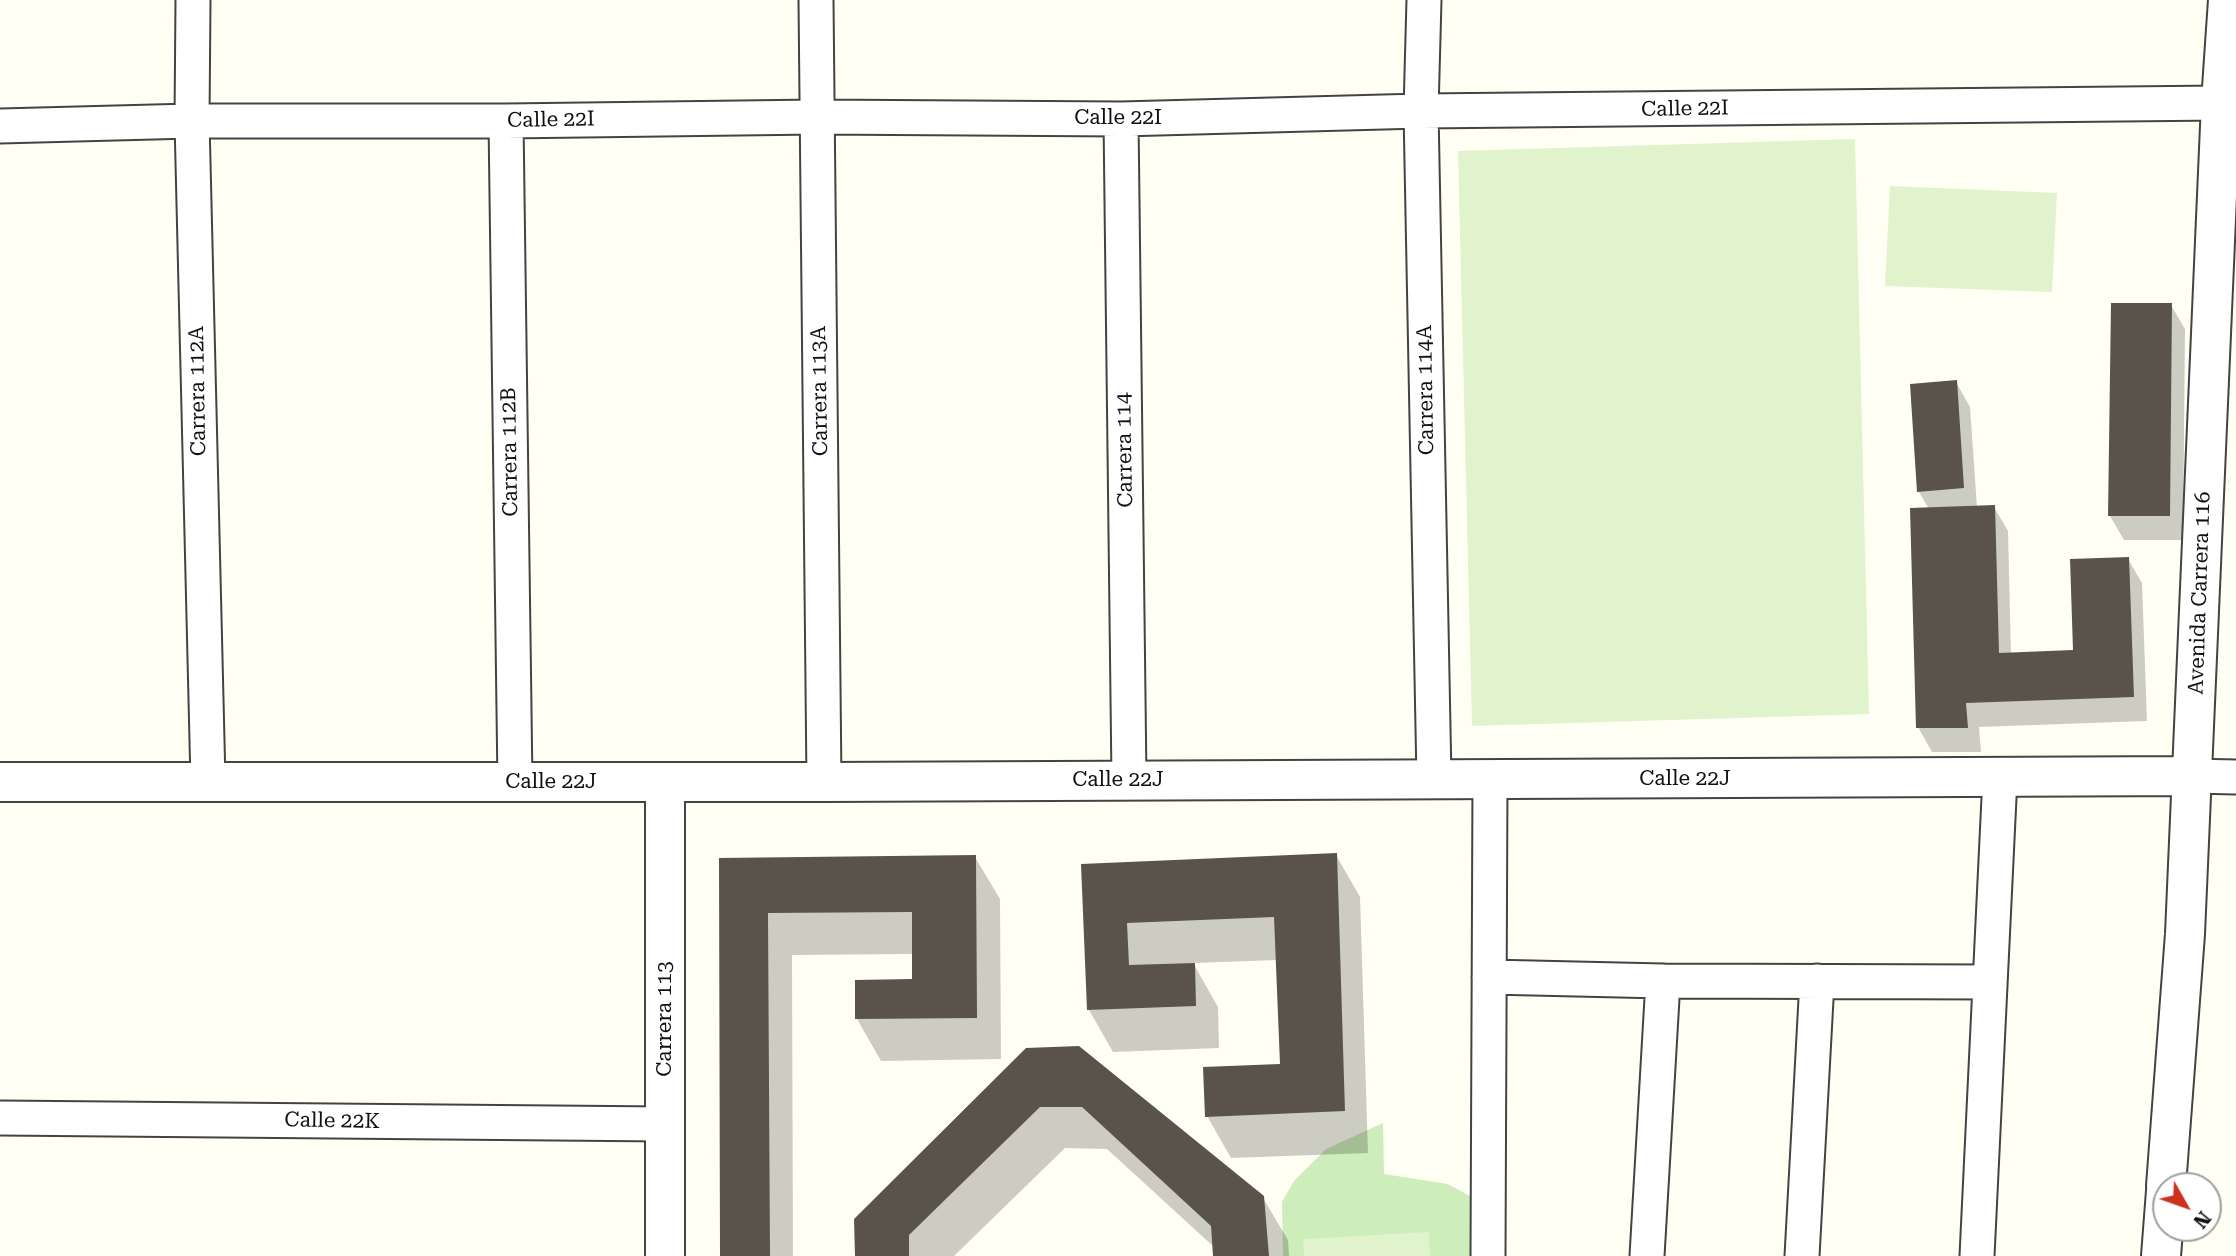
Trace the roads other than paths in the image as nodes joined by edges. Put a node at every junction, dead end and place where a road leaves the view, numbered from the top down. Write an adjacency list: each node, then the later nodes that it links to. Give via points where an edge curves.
1 (193, 0): 9 (street, Carrera 112A)
2 (816, 0): 7 (street, Carrera 113A)
3 (1424, 0): 6 (street, Carrera 114A)
4 (2228, 0): 5 (street, Avenida Carrera 116)
5 (2229, 104): 6 (street, Calle 22I); 12 (street, Avenida Carrera 116)
6 (1421, 111): 8 (street, Calle 22I); 15 (street, Carrera 114A)
7 (817, 117): 8 (street, Calle 22I); 10 (street, Calle 22I); 21 (street, Carrera 113A)
8 (1121, 119): 16 (street, Carrera 114)
9 (192, 121): 10 (street, Calle 22I); 11 (street, Calle 22I); 19 (street, Carrera 112A)
10 (506, 121): 22 (street, Carrera 112B)
11 (0, 126)
12 (2191, 776): 13 (street, Calle 22J); 14 (street, Calle 22J); 29 (street, Avenida Carrera 116, via 2185,934)
13 (2000, 777): 17 (street, Calle 22J); 26 (street)
14 (2236, 777)
15 (1434, 779): 16 (street, Calle 22J); 17 (street, Calle 22J)
16 (1129, 780): 21 (street, Calle 22J)
17 (1490, 780): 23 (street)
18 (0, 782): 19 (street, Calle 22J)
19 (208, 782): 22 (street, Calle 22J)
20 (665, 782): 21 (street, Calle 22J); 22 (street, Calle 22J); 28 (street, Carrera 113)
21 (824, 782)
22 (514, 783)
23 (1489, 977): 24 (street); 31 (street)
24 (1663, 981): 25 (street); 32 (street)
25 (1817, 981): 26 (street); 33 (street)
26 (1990, 982): 34 (street)
27 (0, 1118): 28 (street, Calle 22K)
28 (665, 1124): 30 (street, Carrera 113)
29 (2167, 1172)
30 (664, 1256)
31 (1488, 1256)
32 (1647, 1256)
33 (1802, 1256)
34 (1977, 1256)

